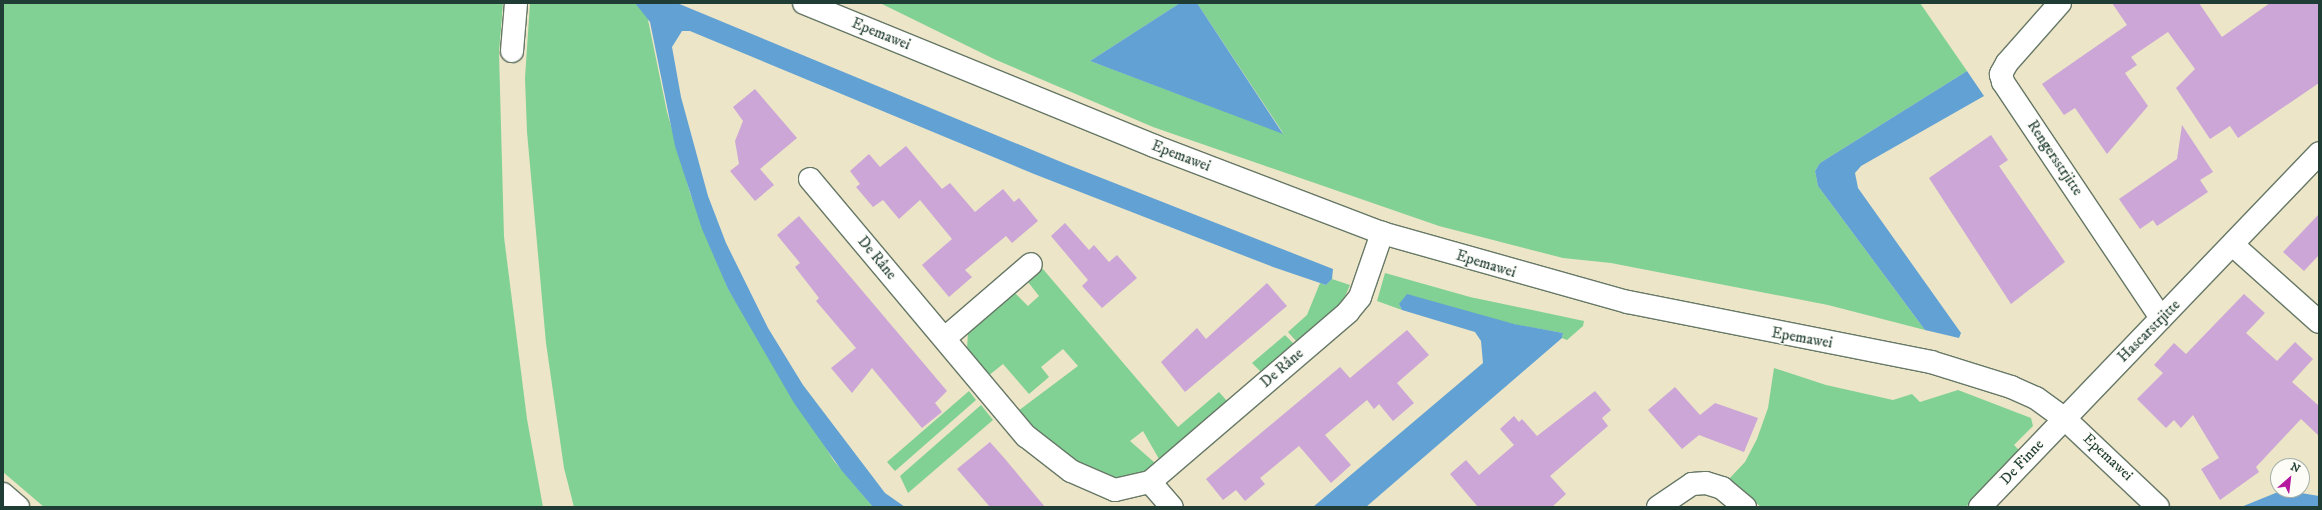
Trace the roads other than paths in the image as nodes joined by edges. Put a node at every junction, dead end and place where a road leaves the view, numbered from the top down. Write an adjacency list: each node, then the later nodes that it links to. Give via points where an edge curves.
1 (516, 3): 4 (street)
2 (804, 3): 7 (street, Epemawei, via 1154,146)
3 (2060, 3): 10 (street, Rengersstrjitte, via 2007,63 2001,74)
4 (512, 51)
5 (2319, 153): 8 (street, Hascarstrjitte)
6 (810, 179): 12 (street, De Râne)
7 (1382, 233): 13 (street, Epemawei, via 1628,302 1931,362 2011,387 2036,398); 14 (street, De Râne, via 1360,297 1348,312)
8 (2234, 246): 10 (street, Hascarstrjitte); 11 (street)
9 (1031, 264): 12 (street)
10 (2161, 318): 13 (street, Hascarstrjitte)
11 (2319, 322)
12 (945, 338): 14 (street, De Râne, via 1047,455 1095,484 1115,490)
13 (2064, 418): 20 (street, De Finne); 21 (street, Epemawei)
14 (1150, 482): 17 (street)
15 (3, 494): 16 (street)
16 (18, 507)
17 (1172, 507)
18 (1658, 507): 19 (street, via 1692,484 1706,483 1722,488)
19 (1745, 507)
20 (1980, 507)
21 (2158, 507)

